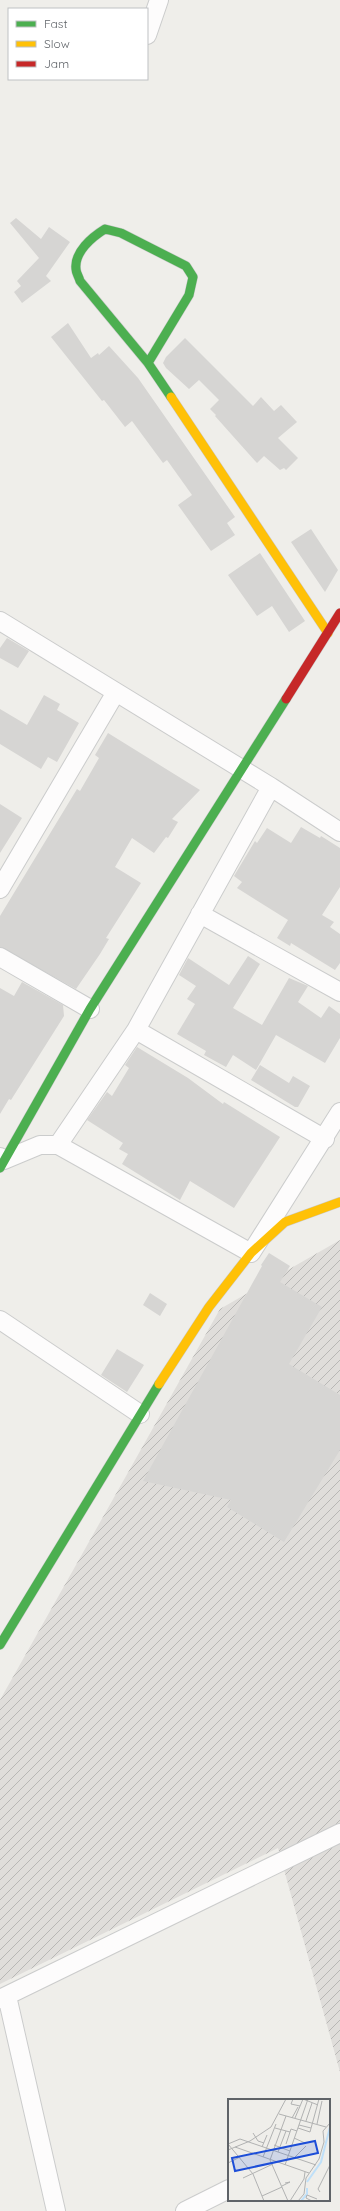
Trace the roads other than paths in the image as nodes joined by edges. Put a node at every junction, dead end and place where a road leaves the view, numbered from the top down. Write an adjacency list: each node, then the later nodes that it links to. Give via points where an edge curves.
1 (159, 0): 2 (street)
2 (148, 32)
3 (148, 363): 3 (street, via 80,281 76,268 80,255 96,233 105,229 121,233 186,266 193,277 189,295); 6 (street)
4 (340, 613): 6 (street)
5 (0, 621): 7 (street)
6 (328, 633): 8 (street)
7 (116, 692): 8 (street); 11 (street)
8 (242, 770): 9 (street); 15 (street)
9 (272, 787): 10 (street); 12 (street)
10 (340, 832)
11 (0, 889)
12 (200, 914): 14 (street); 16 (street)
13 (0, 957): 15 (street)
14 (340, 992)
15 (90, 1009): 20 (street)
16 (136, 1030): 18 (street); 19 (street)
17 (340, 1112): 18 (street)
18 (325, 1139): 22 (street)
19 (58, 1145): 20 (street, via 40,1145); 22 (street)
20 (2, 1161)
21 (340, 1202): 22 (street, via 285,1222)
22 (251, 1252): 24 (street, via 209,1307)
23 (0, 1320): 24 (street)
24 (140, 1414): 25 (street)
25 (0, 1645)
26 (340, 1833): 27 (street)
27 (3, 1997): 29 (street)
28 (228, 2190): 30 (street)
29 (56, 2211)
30 (185, 2211)

